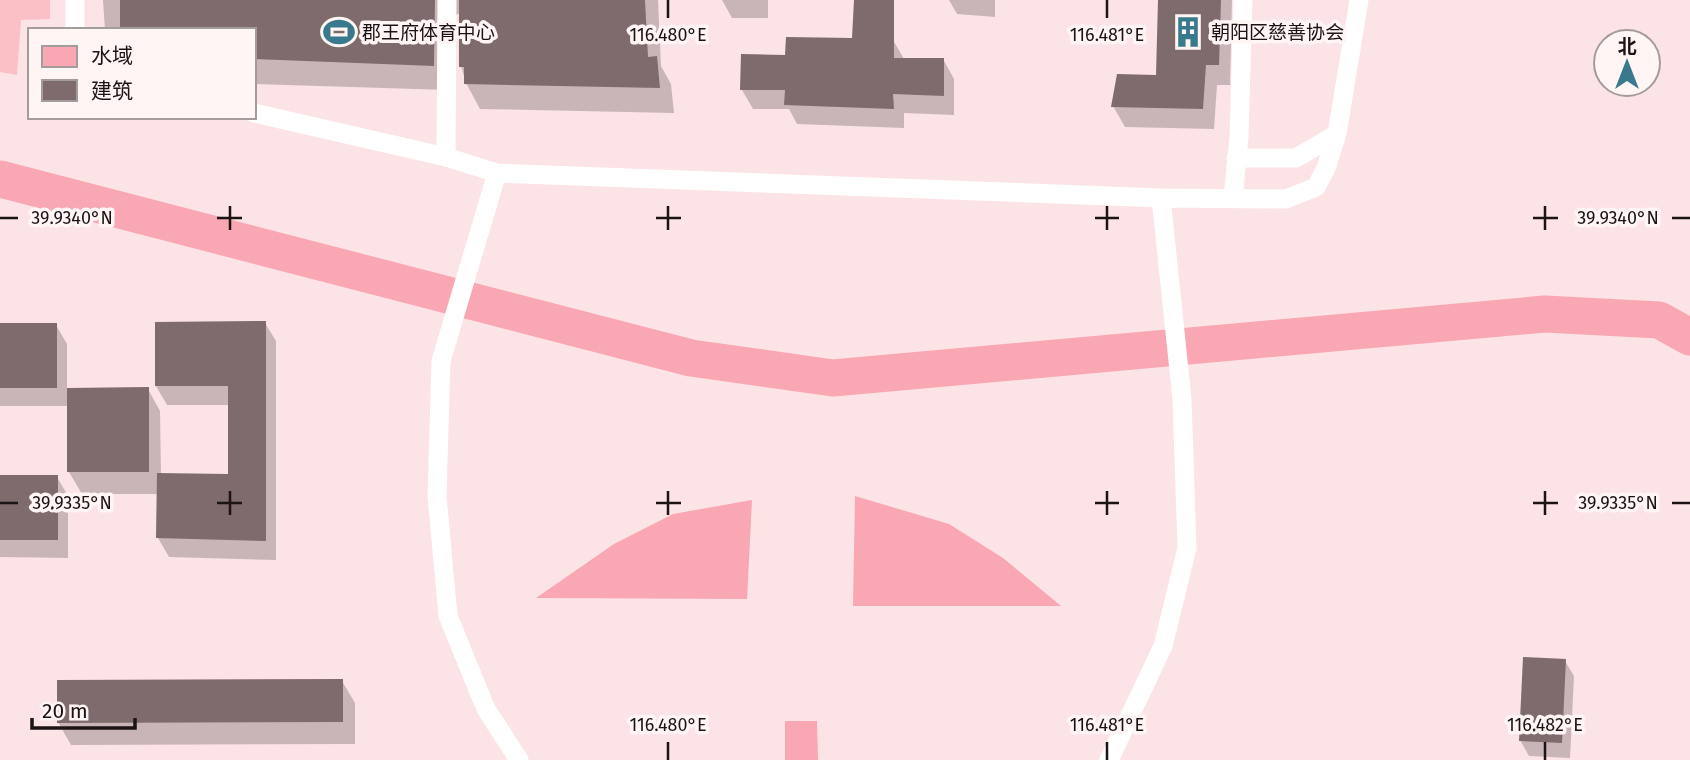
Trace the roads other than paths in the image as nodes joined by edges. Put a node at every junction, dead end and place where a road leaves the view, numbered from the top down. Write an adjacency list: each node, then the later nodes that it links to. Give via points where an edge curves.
1 (75, 0): 5 (lane)
2 (447, 0): 8 (lane)
3 (1243, 0): 9 (lane)
4 (1359, 0): 7 (lane)
5 (75, 28)
6 (256, 113): 8 (lane)
7 (1337, 134): 9 (lane, via 1296,158); 12 (lane, via 1316,187 1286,199)
8 (446, 157): 10 (lane)
9 (1236, 158): 12 (lane)
10 (497, 173): 11 (lane); 13 (lane, via 441,361 437,496 448,616 486,709)
11 (1161, 198): 12 (lane); 14 (lane, via 1182,399 1187,548 1163,646)
12 (1233, 198)
13 (519, 760)
14 (1109, 760)

